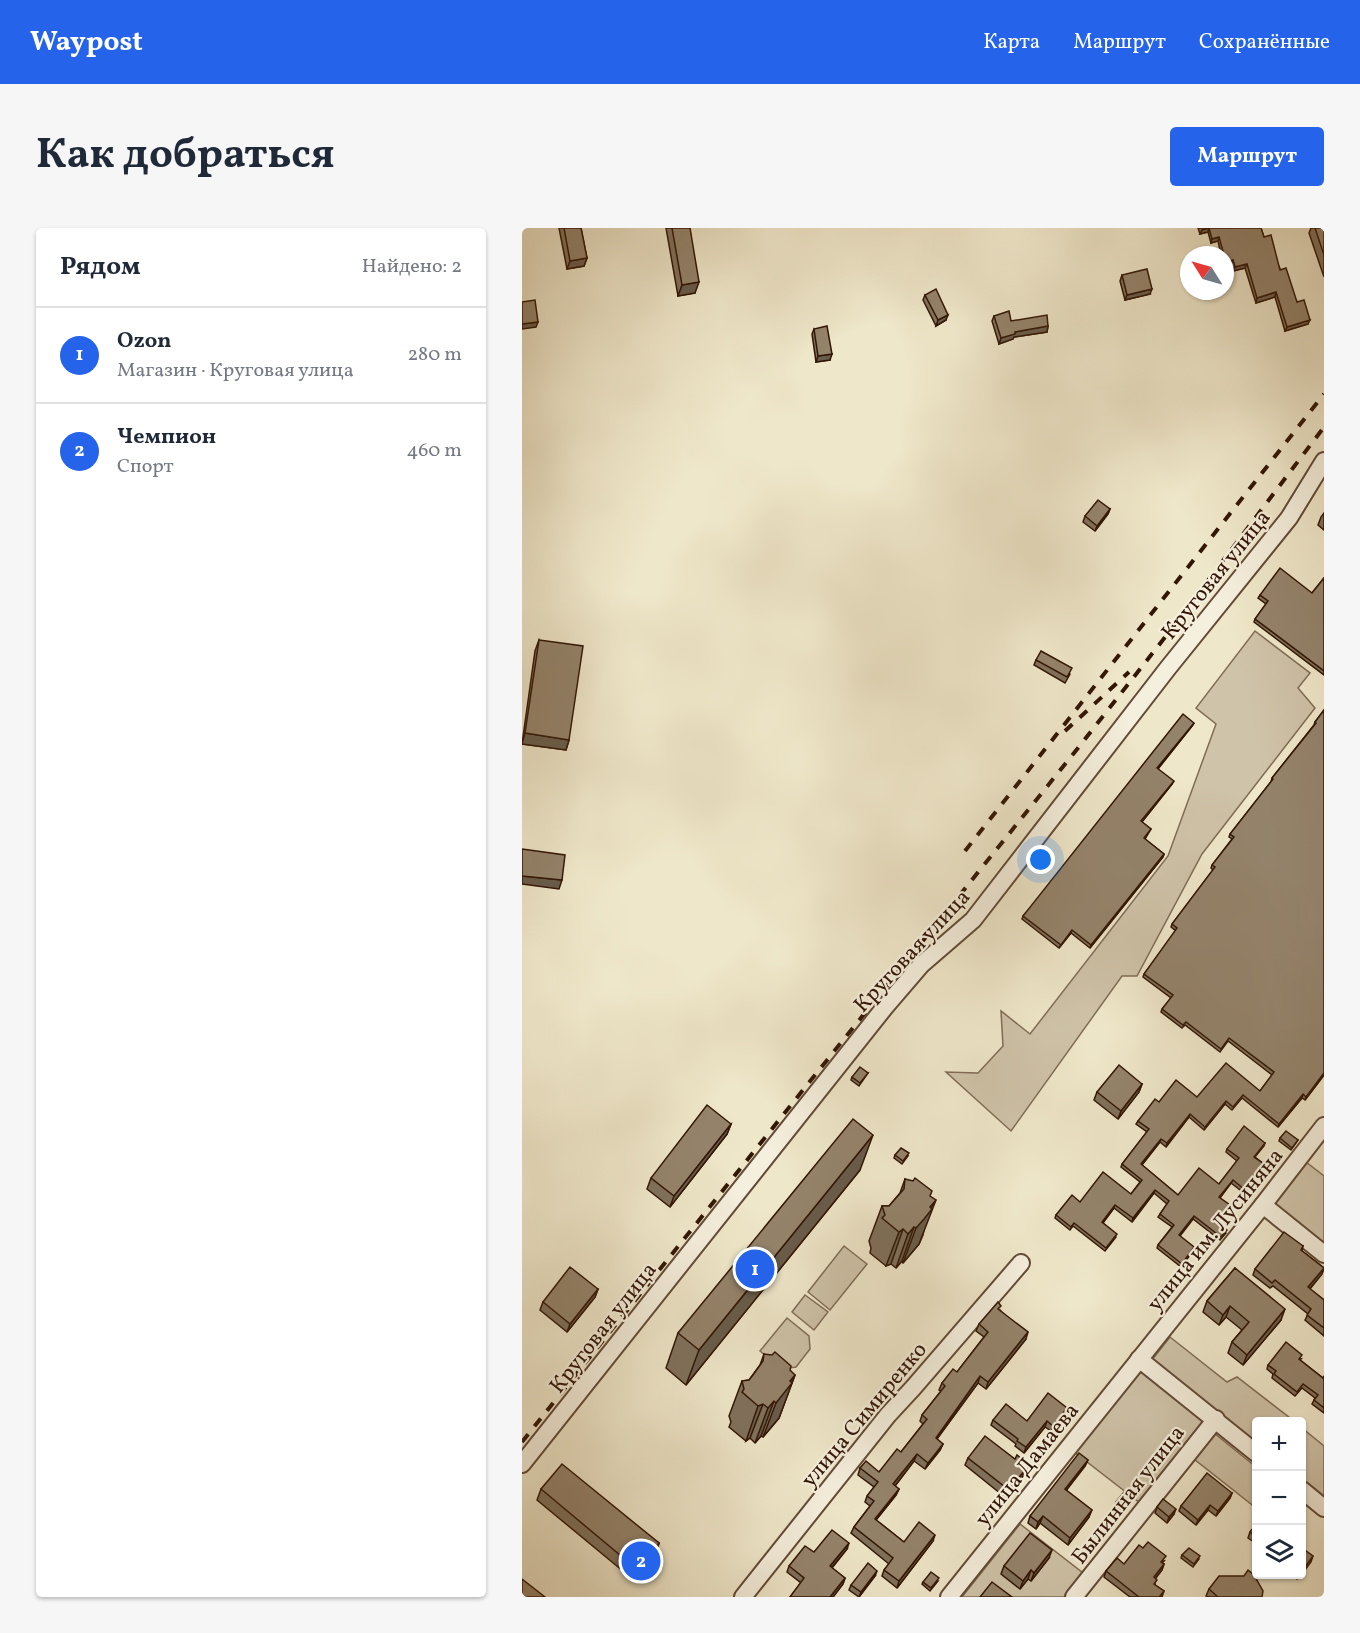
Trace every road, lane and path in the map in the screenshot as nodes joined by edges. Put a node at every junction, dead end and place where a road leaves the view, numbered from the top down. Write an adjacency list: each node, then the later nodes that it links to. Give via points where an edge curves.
1 (1324, 461): 9 (street, Круговая улица, via 1289,518 973,920 921,965 885,1007)
2 (1324, 1126): 3 (street, улица им. Лусиняна)
3 (1263, 1205): 4 (street); 6 (street, улица им. Лусиняна)
4 (1324, 1254)
5 (1021, 1263): 12 (street, улица Симиренко, via 888,1415)
6 (1139, 1359): 7 (street); 13 (street, улица Дамаева)
7 (1215, 1419): 8 (street); 14 (street, Былинная улица)
8 (1252, 1449)
9 (522, 1464)
10 (1306, 1493): 11 (street)
11 (1324, 1508)
12 (743, 1597)
13 (949, 1597)
14 (1074, 1597)

